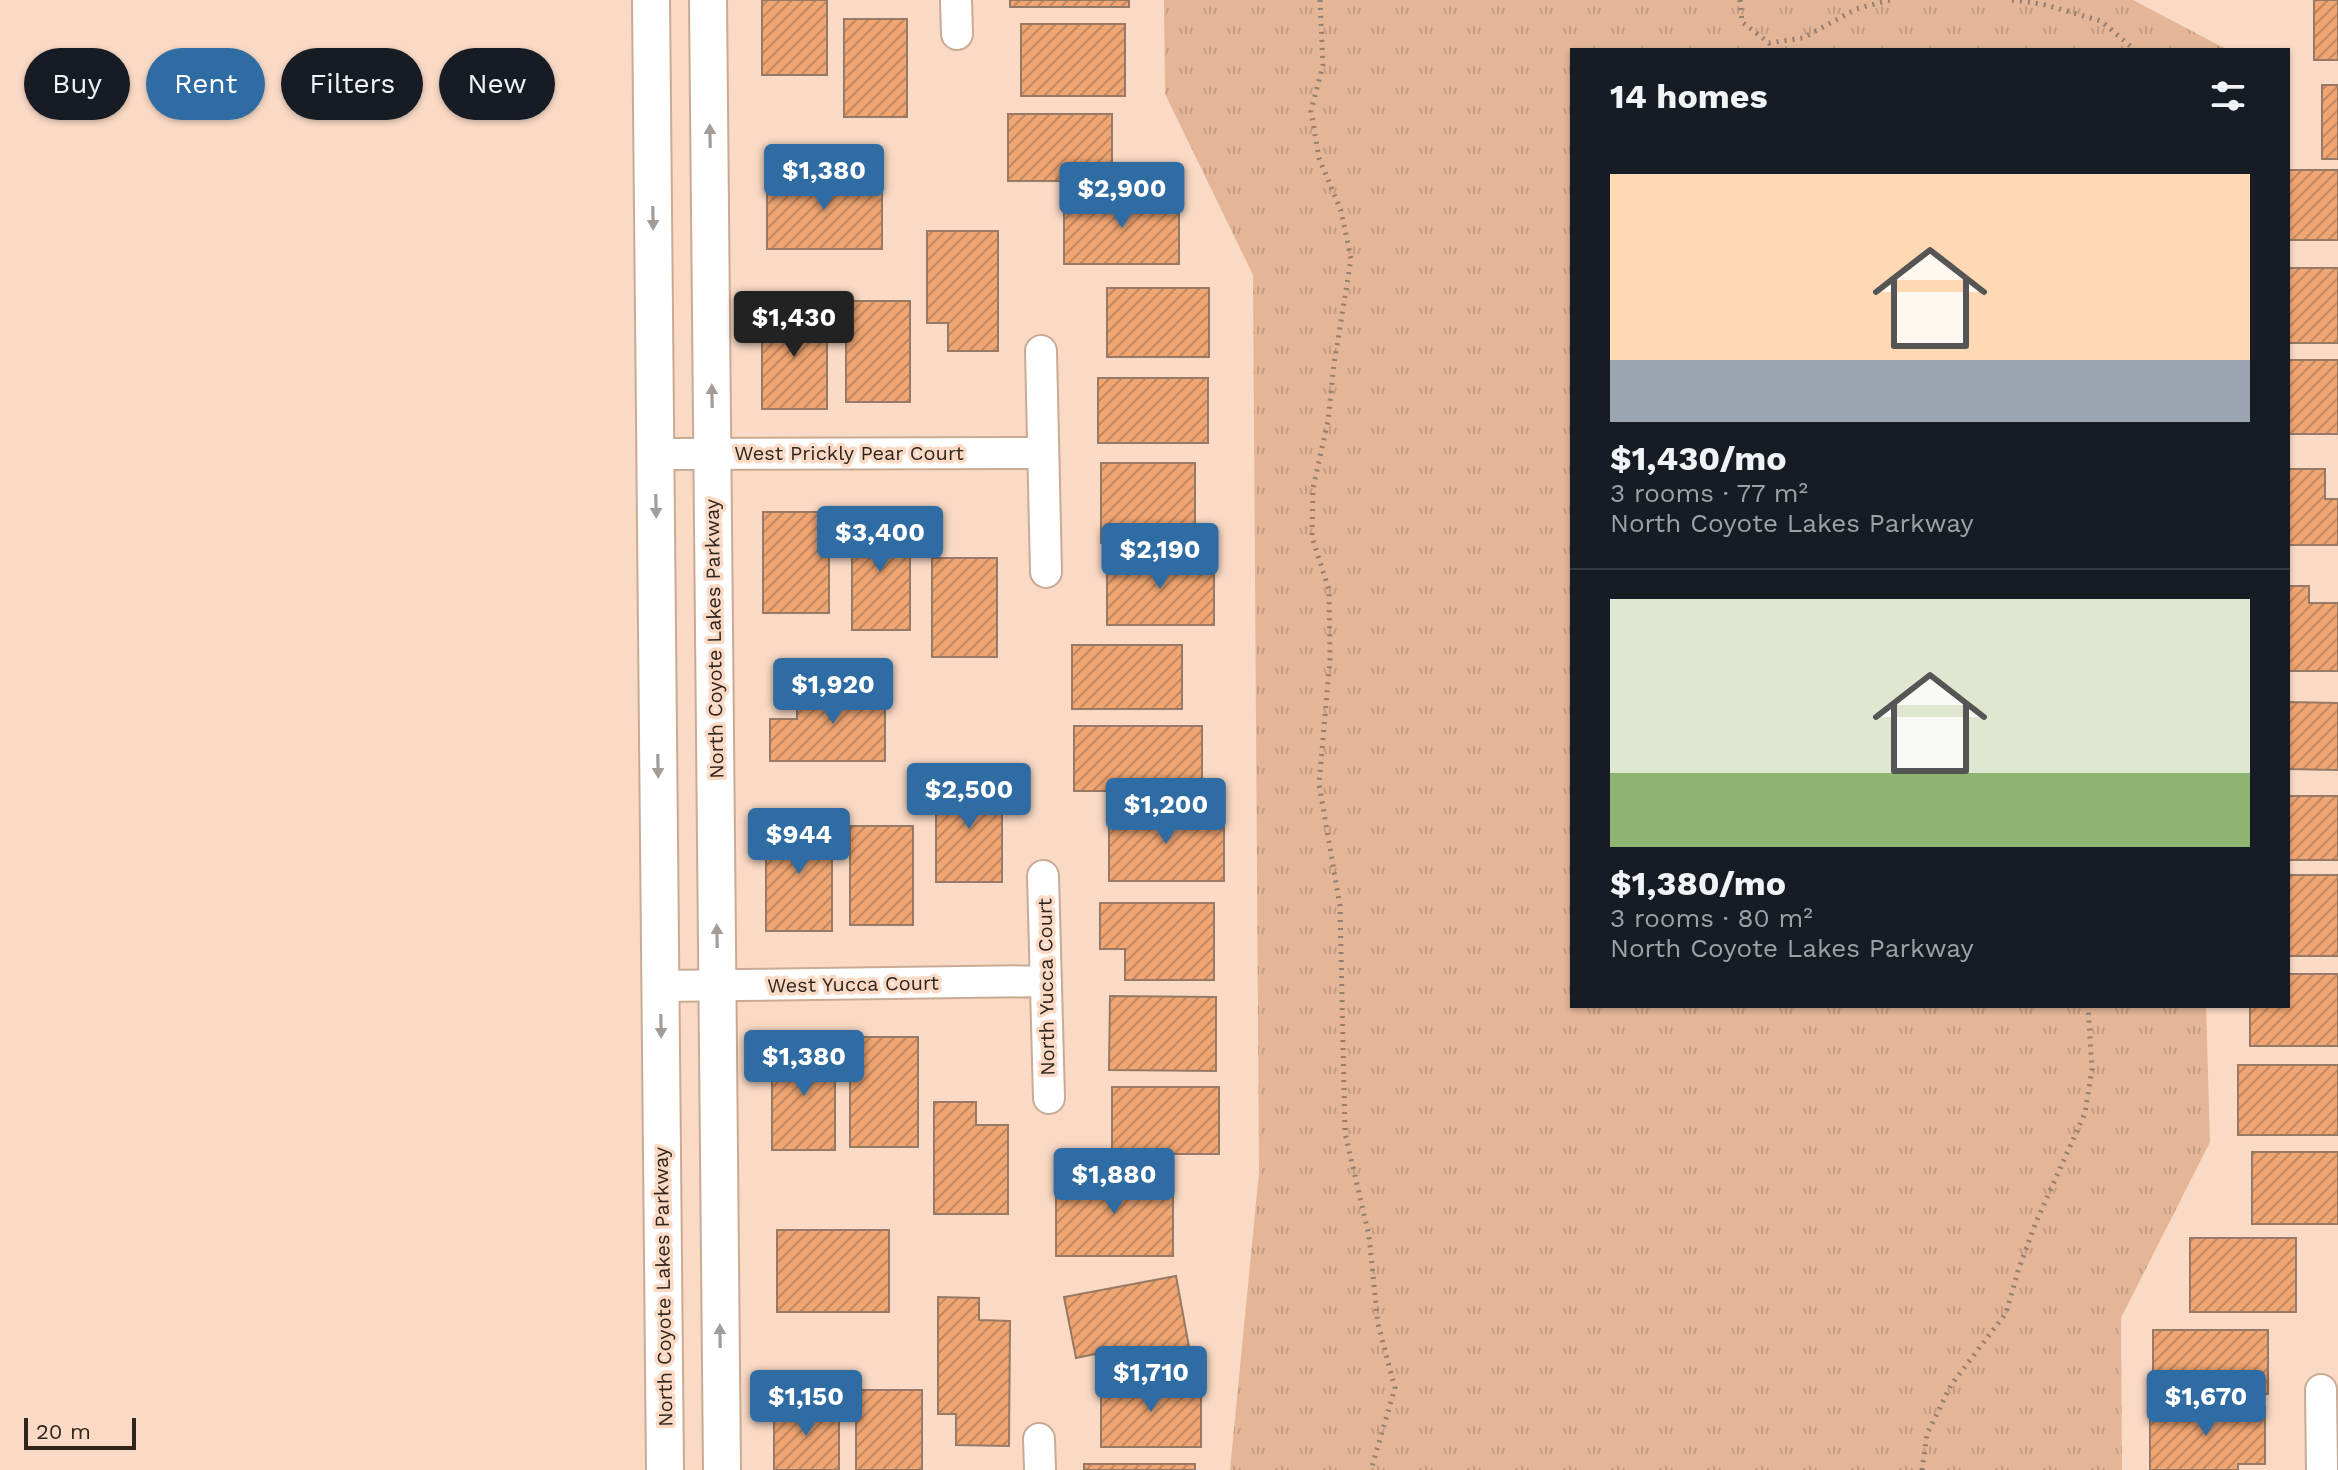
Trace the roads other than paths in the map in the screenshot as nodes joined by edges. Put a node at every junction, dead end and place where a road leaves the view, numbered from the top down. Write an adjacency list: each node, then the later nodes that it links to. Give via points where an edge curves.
1 (651, 0): 7 (street, North Coyote Lakes Parkway, one-way to 7)
2 (708, 0): 8 (street, North Coyote Lakes Parkway, one-way to 2)
3 (956, 0): 4 (street)
4 (957, 34)
5 (1041, 351): 6 (street)
6 (1043, 453): 8 (street, West Prickly Pear Court); 9 (street)
7 (655, 454): 8 (street, West Prickly Pear Court); 12 (street, North Coyote Lakes Parkway, one-way to 12)
8 (712, 454): 13 (street, North Coyote Lakes Parkway, one-way to 8)
9 (1046, 572)
10 (1043, 876): 11 (street, North Yucca Court)
11 (1046, 981): 13 (street, West Yucca Court); 14 (street, North Yucca Court)
12 (660, 986): 13 (street, West Yucca Court); 17 (street, North Coyote Lakes Parkway, one-way to 17)
13 (717, 986): 18 (street, North Coyote Lakes Parkway, one-way to 13)
14 (1049, 1098)
15 (2321, 1390): 20 (street)
16 (1039, 1439): 19 (street)
17 (665, 1470)
18 (722, 1470)
19 (1040, 1470)
20 (2322, 1470)

